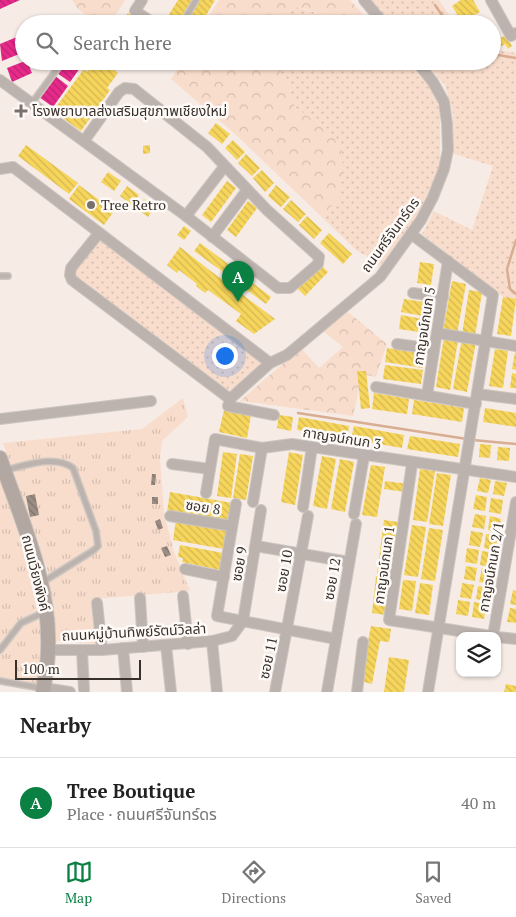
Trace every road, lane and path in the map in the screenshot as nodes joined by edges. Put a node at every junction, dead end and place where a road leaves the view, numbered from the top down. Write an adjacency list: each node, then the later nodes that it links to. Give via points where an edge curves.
1 (142, 0): 5 (street, via 135,11)
2 (196, 0): 6 (lane)
3 (364, 0): 7 (street)
4 (491, 0): 8 (street)
5 (141, 15)
6 (187, 15)
7 (376, 15)
8 (499, 15)
9 (501, 18): 10 (street, via 511,36)
10 (516, 33)
11 (56, 70): 14 (lane)
12 (423, 70): 21 (street, ถนนศรีจันทร์ดร, via 444,102 448,150 433,197)
13 (0, 80): 14 (street)
14 (32, 103): 15 (street)
15 (84, 141): 16 (street, via 122,88 129,88 144,96 208,147); 19 (street)
16 (224, 166): 18 (street); 19 (street)
17 (0, 169): 20 (street, via 13,167)
18 (247, 190): 22 (street); 22 (street, via 319,257 318,264 290,288 278,288)
19 (186, 216): 22 (street)
20 (98, 233): 33 (street); 36 (street, via 71,268 72,280)
21 (411, 234): 23 (street); 33 (street, ถนนศรีจันทร์ดร, via 380,277 287,355)
22 (212, 237)
23 (448, 261): 27 (street, กาญจน์กนก 5); 29 (street, via 493,295)
24 (0, 276): 25 (lane)
25 (8, 276)
26 (413, 293): 27 (street)
27 (442, 297): 28 (street, กาญจน์กนก 5)
28 (437, 333): 29 (street); 32 (street, กาญจน์กนก 5)
29 (486, 341): 31 (street); 37 (street)
30 (397, 344): 32 (street)
31 (516, 346)
32 (434, 349): 35 (street, กาญจน์กนก 5)
33 (270, 363): 36 (street, ถนนศรีจันทร์ดร)
34 (376, 387): 35 (street)
35 (427, 395): 37 (street)
36 (230, 398): 40 (street, via 228,406)
37 (477, 399): 38 (street); 49 (street)
38 (516, 399)
39 (151, 402): 41 (street)
40 (274, 415)
41 (0, 419)
42 (312, 447): 43 (street, กาญจน์กนก 3, via 292,444); 44 (street, กาญจน์กนก 3); 59 (street, ซอย 10)
43 (262, 448): 48 (street, กาญจน์กนก 3, via 215,439); 52 (street)
44 (364, 456): 47 (street, กาญจน์กนก 3); 60 (street, ซอย 12)
45 (1, 462): 63 (street, ถนนเวียงพิงค์, via 24,524); 63 (lane, via 68,464 73,468 96,531 98,546 94,550)
46 (172, 464): 48 (street)
47 (412, 464): 49 (street, กาญจน์กนก 3); 69 (street, กาญจน์กนก 1, via 389,620)
48 (210, 469): 51 (street)
49 (465, 471): 50 (street, กาญจน์กนก 3); 69 (street)
50 (516, 478)
51 (206, 494)
52 (253, 502)
53 (516, 502): 72 (street, กาญจน์กนก 2/1)
54 (236, 504): 57 (street, ซอย 8)
55 (262, 510): 58 (street, ซอย 9)
56 (170, 516): 57 (street, ซอย 8)
57 (232, 526): 62 (street, ซอย 8)
58 (256, 546): 59 (street); 68 (street, ซอย 9)
59 (301, 554): 60 (street); 70 (street, ซอย 10)
60 (349, 562): 74 (street, ซอย 12)
61 (185, 569): 62 (street)
62 (224, 577): 68 (street, ซอย 8, via 217,616)
63 (41, 584): 67 (street, ถนนเวียงพิงค์)
64 (183, 596): 78 (street)
65 (140, 598): 80 (street)
66 (98, 602): 85 (street)
67 (46, 612): 82 (lane, via 21,623); 83 (street, ถนนเวียงพิงค์)
68 (243, 621): 70 (street); 76 (street, ถนนหมู่บ้านทิพย์รัตน์วิลล่า, via 232,636)
69 (439, 628): 71 (street); 96 (street)
70 (288, 630): 74 (street); 93 (street, ซอย 11)
71 (466, 632)
72 (493, 632)
73 (501, 638): 75 (street)
74 (336, 639): 94 (street, ซอย 12)
75 (516, 640)
76 (212, 641): 78 (street, ถนนหมู่บ้านทิพย์รัตน์วิลล่า); 92 (street)
77 (363, 642): 95 (street)
78 (188, 644): 79 (street, ถนนหมู่บ้านทิพย์รัตน์วิลล่า)
79 (166, 645): 80 (street, ถนนหมู่บ้านทิพย์รัตน์วิลล่า); 91 (street)
80 (143, 647): 81 (street, ถนนหมู่บ้านทิพย์รัตน์วิลล่า)
81 (123, 648): 85 (street, ถนนหมู่บ้านทิพย์รัตน์วิลล่า); 90 (street)
82 (0, 650)
83 (48, 650): 84 (street, ถนนหมู่บ้านทิพย์รัตน์วิลล่า); 87 (street, ถนนเวียงพิงค์)
84 (82, 650): 85 (street, ถนนหมู่บ้านทิพย์รัตน์วิลล่า); 88 (street)
85 (102, 650)
86 (0, 681): 87 (lane)
87 (43, 690): 89 (street)
88 (84, 690)
89 (70, 692)
90 (127, 692)
91 (171, 692)
92 (217, 692)
93 (275, 692)
94 (327, 692)
95 (357, 692)
96 (428, 692)

